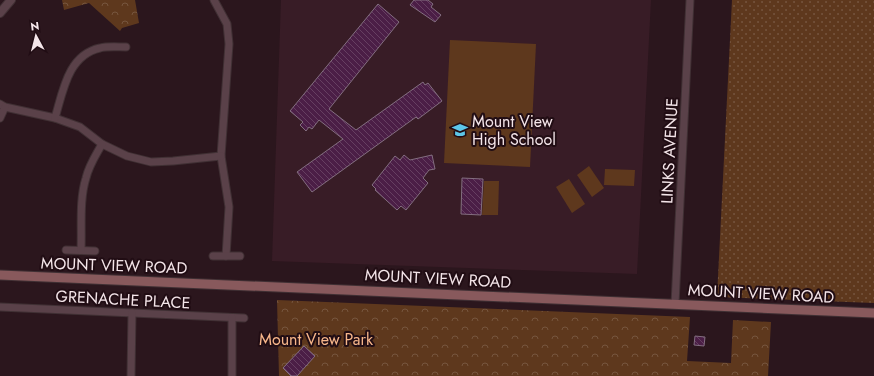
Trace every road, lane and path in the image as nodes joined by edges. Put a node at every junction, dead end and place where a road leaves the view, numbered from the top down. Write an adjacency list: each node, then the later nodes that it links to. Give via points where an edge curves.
1 (214, 0): 10 (street, via 226,24 229,44)
2 (690, 0): 18 (street, LINKS AVENUE)
3 (9, 1): 4 (street)
4 (0, 12)
5 (126, 47): 8 (street, via 100,48 87,53 76,62 69,74)
6 (2, 106): 7 (street); 8 (street)
7 (0, 118)
8 (55, 118): 9 (street, via 80,127)
9 (102, 144): 10 (street, via 127,156 151,162); 12 (street, via 85,179)
10 (221, 156): 15 (street, via 229,207)
11 (66, 250): 12 (street)
12 (81, 250): 13 (street)
13 (96, 251)
14 (213, 256): 15 (street)
15 (226, 256): 16 (street)
16 (240, 256)
17 (0, 275): 18 (main road, MOUNT VIEW ROAD)
18 (676, 304): 21 (main road, MOUNT VIEW ROAD)
19 (0, 307): 20 (street, GRENACHE PLACE)
20 (132, 313): 22 (street, GRENACHE PLACE); 24 (street)
21 (874, 313)
22 (232, 318): 23 (street, GRENACHE PLACE); 25 (street)
23 (244, 318)
24 (131, 376)
25 (232, 376)

